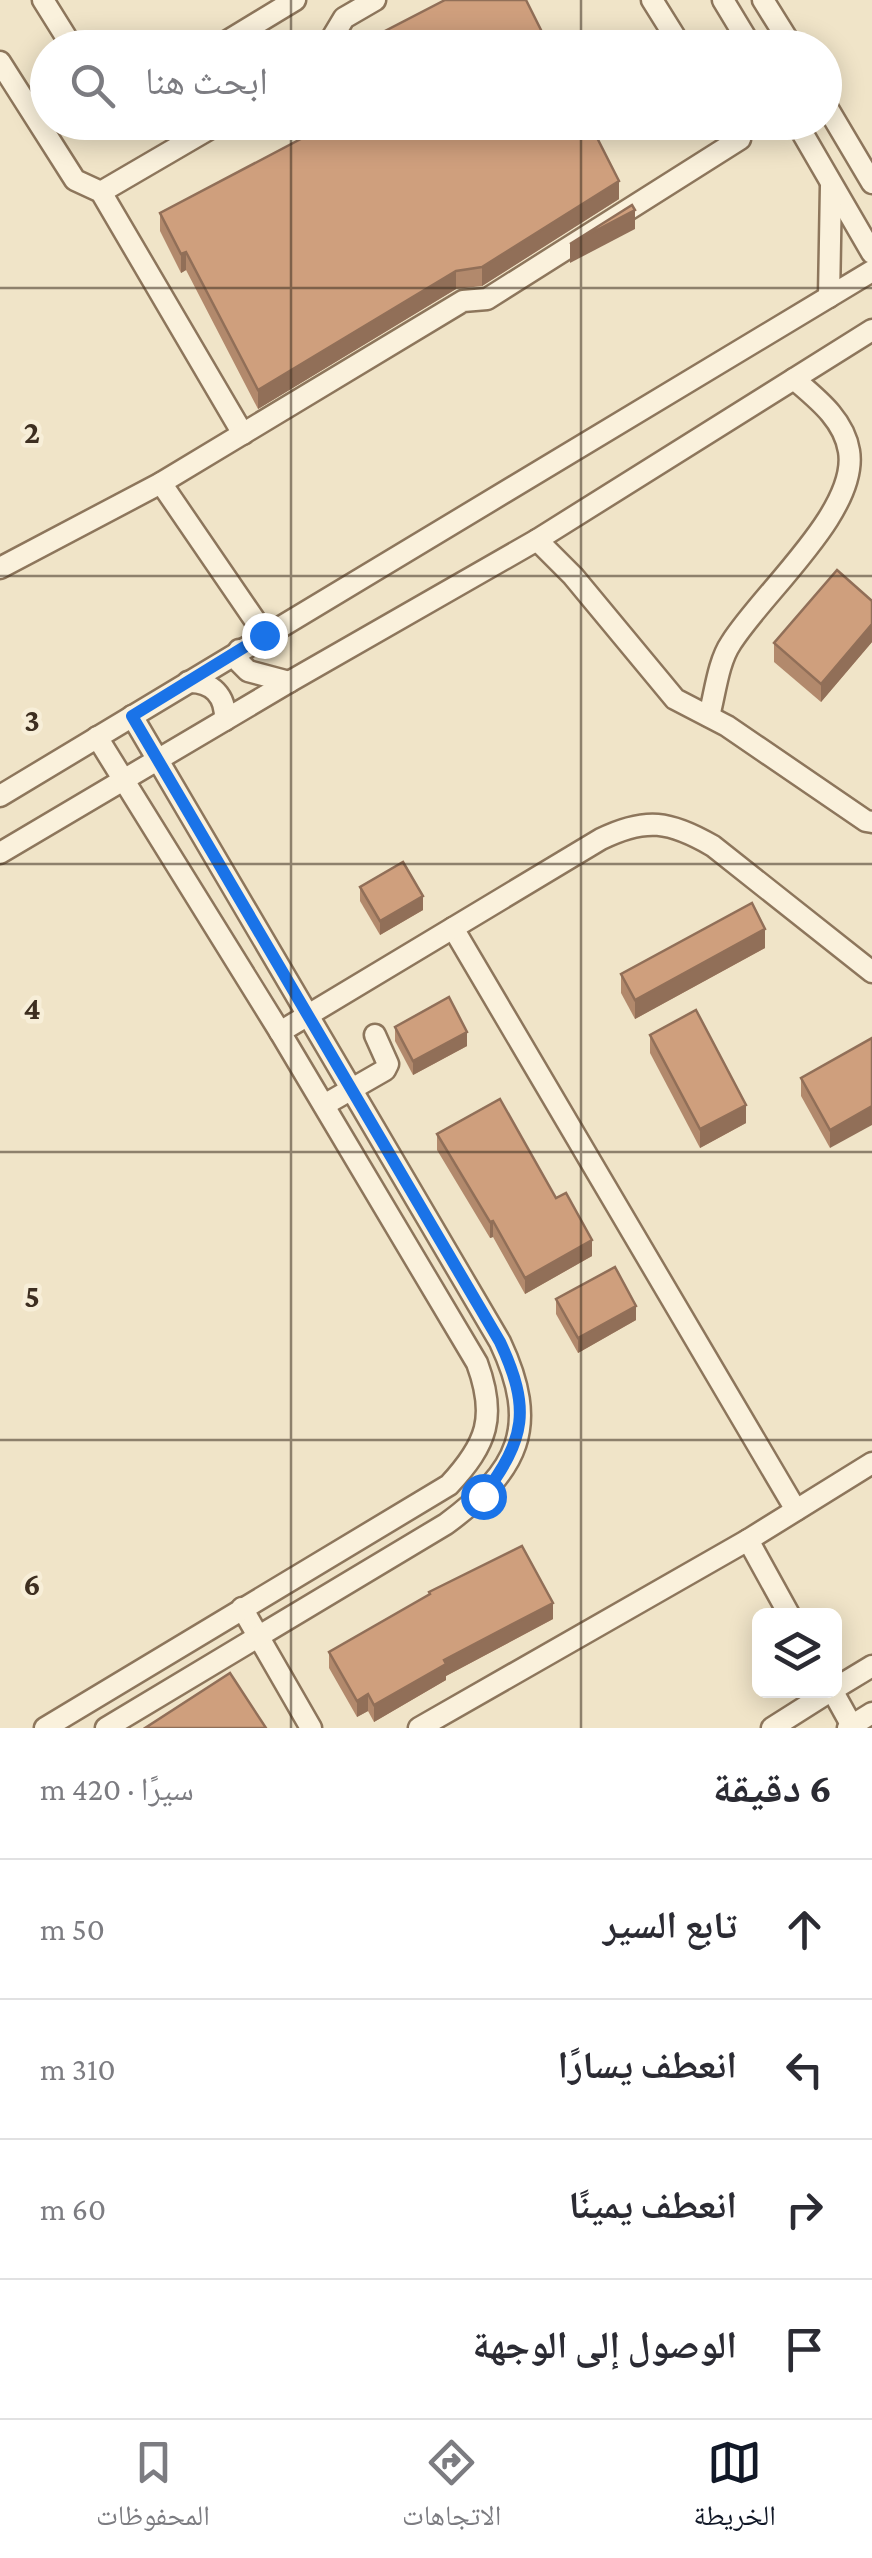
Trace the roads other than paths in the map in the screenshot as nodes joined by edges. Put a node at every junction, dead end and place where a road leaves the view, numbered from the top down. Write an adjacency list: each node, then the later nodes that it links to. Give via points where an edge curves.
1 (43, 0): 7 (street)
2 (294, 0): 8 (street)
3 (375, 0): 9 (street)
4 (652, 0): 10 (street)
5 (723, 0): 11 (street)
6 (764, 0): 12 (street)
7 (61, 30)
8 (245, 30)
9 (337, 30)
10 (671, 30)
11 (741, 30)
12 (782, 30)
13 (0, 62): 14 (street)
14 (30, 109)
15 (842, 132): 20 (street)
16 (50, 140): 22 (street, via 75,180)
17 (190, 140): 22 (street)
18 (738, 140): 28 (street, via 487,299 463,302)
19 (806, 140): 21 (street)
20 (872, 183)
21 (831, 184): 23 (street); 25 (street)
22 (101, 192): 28 (street)
23 (872, 253)
24 (872, 271): 25 (street)
25 (829, 297): 32 (street)
26 (872, 330): 27 (street)
27 (794, 379): 30 (street); 37 (street, via 838,424 849,450 847,484 831,515 728,646)
28 (242, 434): 29 (street)
29 (160, 484): 31 (street); 32 (street)
30 (538, 540): 35 (street); 37 (street, via 675,698)
31 (0, 568)
32 (264, 635): 33 (street)
33 (239, 650): 34 (street); 35 (street, via 248,672)
34 (188, 682): 36 (street); 38 (street, via 213,688 224,702)
35 (289, 682): 38 (street)
36 (132, 716): 39 (street); 40 (street)
37 (709, 716): 43 (street)
38 (225, 720): 40 (street)
39 (97, 738): 41 (street); 42 (street)
40 (156, 761): 41 (street); 47 (street)
41 (123, 781): 44 (street); 48 (street)
42 (0, 796)
43 (872, 822)
44 (0, 853)
45 (453, 928): 46 (street, via 601,839 629,826 659,824 713,846); 47 (street); 53 (street)
46 (872, 972)
47 (306, 1015): 48 (street); 50 (street)
48 (280, 1032): 51 (street)
49 (376, 1034): 50 (street, via 388,1064)
50 (350, 1090): 51 (street); 57 (street, via 516,1374 519,1432 483,1496)
51 (324, 1105): 55 (street, via 477,1362 489,1412 482,1440 449,1486)
52 (872, 1463): 53 (street)
53 (796, 1510): 54 (street)
54 (748, 1540): 56 (street); 67 (street)
55 (242, 1608): 57 (street); 63 (street)
56 (786, 1608)
57 (260, 1638): 65 (street); 66 (street)
58 (872, 1666): 59 (street)
59 (842, 1684)
60 (820, 1698): 68 (street)
61 (837, 1698): 64 (street)
62 (872, 1713): 64 (street)
63 (50, 1727)
64 (850, 1727)
65 (106, 1728)
66 (311, 1728)
67 (419, 1728)
68 (772, 1728)

